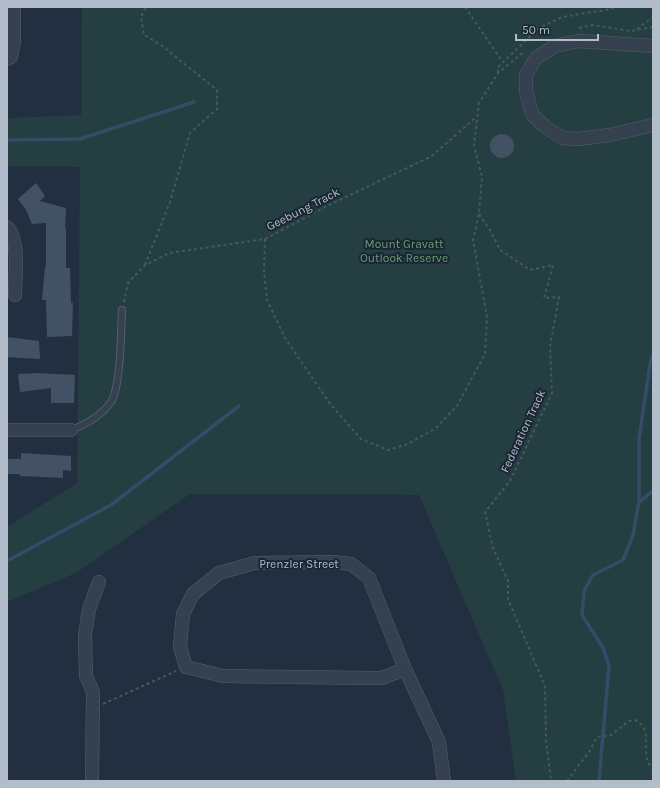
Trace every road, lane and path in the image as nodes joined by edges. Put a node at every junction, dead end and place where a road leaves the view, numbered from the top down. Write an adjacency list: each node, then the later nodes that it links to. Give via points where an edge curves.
1 (14, 7): 8 (street, via 14,42 11,57)
2 (146, 7): 15 (path, via 141,17 144,35 161,44 216,90 217,110 190,133 170,202)
3 (465, 7): 9 (path)
4 (614, 7): 9 (path, via 562,17 539,28)
5 (653, 17): 6 (path, via 636,30)
6 (653, 27)
7 (653, 46): 11 (street, via 579,41 567,43 555,46 536,58 526,75 526,91 532,114 562,138 610,135)
8 (7, 59)
9 (502, 61): 10 (path)
10 (498, 72)
11 (653, 125)
12 (479, 213): 14 (path, Geebung Track, via 482,177 474,145 477,116 432,156); 14 (path, via 473,240 487,317 485,354 457,406 436,428 408,444 388,450 361,439 331,404 285,338 267,300 264,271); 27 (path, Federation Track, via 500,250 530,270 553,265 544,298 559,297 550,346 552,393 510,481 485,512 493,548 508,581 508,599 545,686 546,740)
13 (7, 227): 16 (street, via 15,243)
14 (265, 239): 15 (path, Geebung Track, via 168,253)
15 (144, 266): 17 (path, Geebung Track, via 128,283)
16 (15, 295)
17 (122, 310): 19 (lane, via 117,384 111,401 97,417)
18 (7, 430): 19 (street)
19 (71, 430)
20 (99, 582): 23 (street, via 89,609 85,635 86,676 93,692)
21 (186, 666): 22 (street, via 223,676 382,678); 22 (street, Prenzler Street, via 180,647 182,614 193,594 219,573 255,563 334,562 351,564 369,578); 23 (path)
22 (405, 669): 26 (street, Prenzler Street, via 439,742)
23 (92, 709): 25 (street)
24 (653, 770): 28 (path, via 647,759 644,727 635,720 629,721 608,736 597,737)
25 (92, 781)
26 (444, 781)
27 (551, 781)
28 (568, 781)

